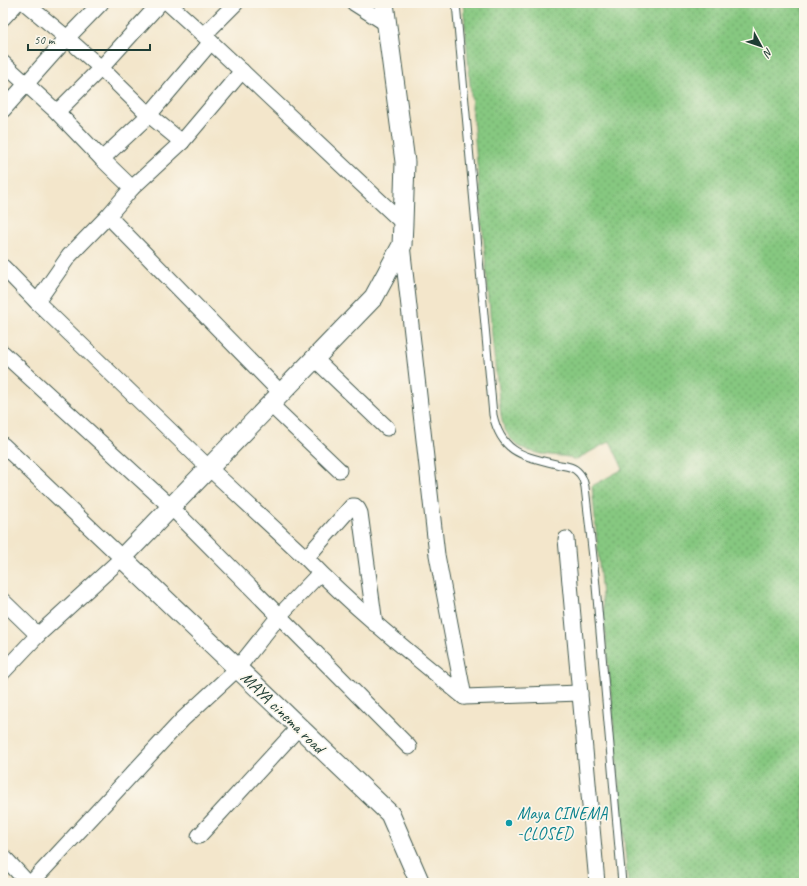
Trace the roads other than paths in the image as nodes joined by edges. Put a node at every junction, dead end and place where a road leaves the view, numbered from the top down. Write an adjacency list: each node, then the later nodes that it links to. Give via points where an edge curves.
1 (17, 3): 10 (street)
2 (25, 3): 12 (street)
3 (101, 3): 12 (street)
4 (160, 3): 15 (street)
5 (168, 3): 13 (street)
6 (236, 3): 13 (street)
7 (354, 3): 11 (street)
8 (384, 3): 11 (street)
9 (456, 3): 56 (lane, via 493,415 500,436 514,451 572,468 580,474 585,487)
10 (3, 18)
11 (387, 24): 25 (street, via 405,162)
12 (67, 38): 15 (street); 17 (street)
13 (208, 38): 16 (street); 20 (street)
14 (3, 62): 17 (street)
15 (101, 68): 19 (street); 20 (street)
16 (242, 71): 21 (street); 25 (street)
17 (26, 84): 18 (street); 19 (street)
18 (3, 110)
19 (57, 112): 22 (street)
20 (149, 115): 21 (street); 22 (street)
21 (182, 142): 23 (street)
22 (102, 159): 23 (street)
23 (132, 188): 24 (street)
24 (108, 216): 28 (street, via 69,256); 31 (street)
25 (403, 223): 26 (street)
26 (402, 244): 30 (street, via 374,297); 48 (street, via 437,555)
27 (3, 267): 28 (street)
28 (37, 302): 34 (street)
29 (3, 353): 36 (street)
30 (315, 358): 31 (street); 32 (street)
31 (276, 398): 34 (street); 35 (street)
32 (387, 428)
33 (3, 445): 38 (street)
34 (209, 468): 36 (street); 39 (street)
35 (339, 470)
36 (171, 507): 38 (street); 42 (street)
37 (566, 539): 47 (street)
38 (122, 558): 44 (street); 45 (street, MAYA cinema road)
39 (306, 558): 40 (street); 43 (street, via 352,506 355,506 360,513)
40 (320, 573): 42 (street); 43 (street)
41 (3, 600): 44 (street)
42 (279, 616): 45 (street); 50 (street)
43 (375, 624): 48 (street)
44 (38, 635): 46 (street)
45 (237, 669): 49 (street, MAYA cinema road); 53 (street, via 183,719)
46 (3, 672)
47 (580, 693): 48 (street); 55 (street)
48 (464, 697)
49 (298, 728): 51 (street); 54 (street, MAYA cinema road, via 390,814)
50 (408, 747)
51 (199, 836)
52 (3, 856): 53 (street)
53 (29, 883)
54 (420, 883)
55 (597, 883)
56 (622, 883)

